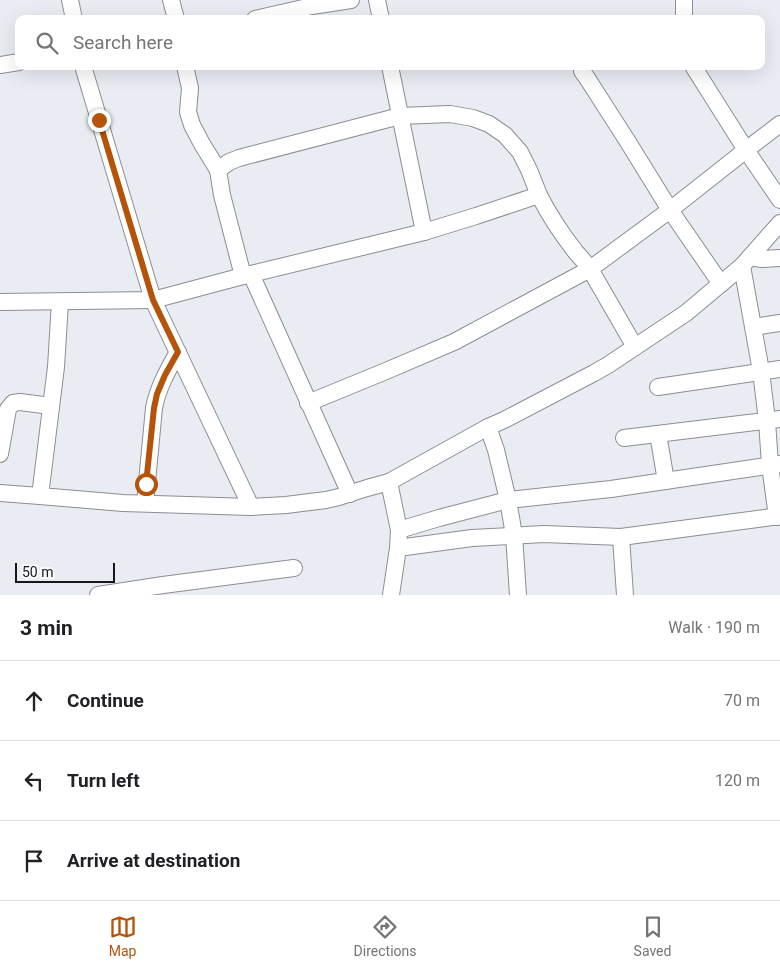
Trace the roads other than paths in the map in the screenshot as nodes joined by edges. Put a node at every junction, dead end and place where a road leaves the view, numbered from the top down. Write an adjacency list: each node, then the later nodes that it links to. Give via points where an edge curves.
1 (70, 0): 6 (street)
2 (172, 0): 7 (street)
3 (351, 0): 8 (street)
4 (377, 0): 9 (street)
5 (684, 0): 10 (street)
6 (73, 15)
7 (175, 15)
8 (273, 15)
9 (380, 15)
10 (684, 15)
11 (15, 63): 12 (street)
12 (0, 65)
13 (84, 70): 32 (street)
14 (186, 70): 21 (street, via 190,88 188,112)
15 (391, 70): 18 (street)
16 (582, 70): 24 (street)
17 (696, 70): 20 (street)
18 (400, 116): 21 (street, via 239,158); 22 (street, via 450,114 489,124 505,135 520,152); 26 (street)
19 (780, 124): 20 (street)
20 (746, 150): 23 (street); 24 (street)
21 (218, 170): 30 (street, via 222,195)
22 (539, 195): 26 (street); 29 (street, via 551,217)
23 (780, 200)
24 (670, 210): 29 (street); 31 (street)
25 (780, 223): 28 (street)
26 (424, 232): 30 (street)
27 (780, 258): 28 (street)
28 (746, 262): 31 (street); 36 (street)
29 (590, 269): 37 (street); 42 (street, via 454,342)
30 (247, 275): 32 (street); 42 (street)
31 (721, 284): 37 (street, via 686,313)
32 (153, 300): 34 (street); 38 (street)
33 (0, 302): 34 (street)
34 (60, 302): 43 (street)
35 (780, 323): 36 (street)
36 (753, 327): 40 (street)
37 (635, 347): 45 (street, via 594,373)
38 (178, 352): 56 (street, via 157,394); 57 (street)
39 (780, 369): 40 (street)
40 (761, 371): 41 (street); 44 (street)
41 (658, 387)
42 (308, 403): 53 (street)
43 (51, 406): 48 (street, via 13,403 8,409); 54 (street)
44 (773, 420): 46 (street); 49 (street)
45 (488, 427): 51 (street); 55 (street)
46 (658, 434): 47 (street); 50 (street)
47 (624, 438)
48 (0, 454)
49 (775, 465): 50 (street); 58 (street)
50 (666, 481): 55 (street)
51 (389, 482): 53 (street); 59 (street)
52 (0, 493): 54 (street)
53 (350, 494): 57 (street, via 326,500)
54 (40, 496): 56 (street)
55 (508, 500): 59 (street); 60 (street)
56 (144, 504): 57 (street)
57 (251, 507)
58 (778, 517): 61 (street)
59 (399, 530): 62 (street)
60 (514, 536): 61 (street); 62 (street); 66 (street)
61 (621, 537): 67 (street)
62 (398, 548): 65 (street)
63 (294, 568): 64 (street)
64 (98, 595)
65 (391, 595)
66 (518, 595)
67 (625, 595)

